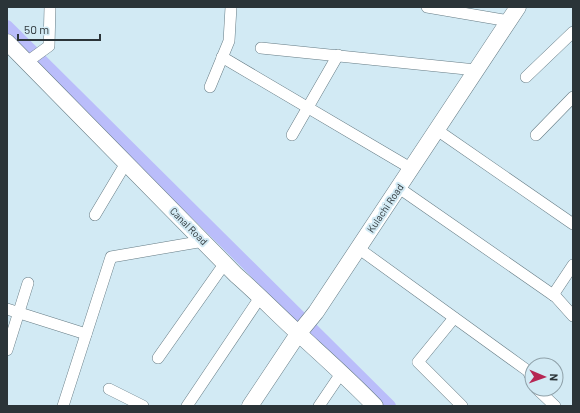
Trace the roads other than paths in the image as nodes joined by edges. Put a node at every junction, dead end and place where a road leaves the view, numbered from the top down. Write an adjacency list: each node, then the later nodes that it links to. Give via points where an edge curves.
1 (50, 7): 12 (street, via 49,46)
2 (231, 7): 11 (street, via 229,41)
3 (427, 7): 5 (street)
4 (518, 7): 6 (street, Kulachi Road)
5 (465, 10): 6 (street)
6 (508, 20): 13 (street, Kulachi Road)
7 (573, 32): 14 (street)
8 (7, 42): 12 (street, Canal Road)
9 (261, 48): 10 (street)
10 (338, 55): 13 (street); 17 (street)
11 (222, 57): 15 (street); 17 (street)
12 (27, 62): 21 (street, Canal Road)
13 (476, 70): 18 (street, Kulachi Road)
14 (526, 77)
15 (210, 87)
16 (573, 97): 20 (street)
17 (308, 108): 19 (street); 22 (street)
18 (437, 130): 22 (street, Kulachi Road); 25 (street)
19 (292, 135)
20 (536, 135)
21 (126, 163): 24 (street); 26 (street, Canal Road)
22 (412, 169): 23 (street, Kulachi Road)
23 (399, 188): 27 (street, Kulachi Road); 31 (street)
24 (95, 215)
25 (573, 224)
26 (204, 241): 28 (street, Canal Road); 37 (street, via 111,257)
27 (358, 248): 36 (street); 38 (street, Kulachi Road, via 316,312)
28 (225, 263): 32 (street, Canal Road); 40 (street)
29 (573, 265): 31 (street)
30 (28, 283): 34 (street)
31 (553, 295): 35 (street)
32 (261, 296): 38 (street, Canal Road); 47 (street)
33 (7, 309): 34 (street)
34 (19, 313): 37 (street); 39 (street)
35 (573, 316)
36 (454, 318): 41 (street); 51 (street, via 418,362)
37 (86, 334): 45 (street)
38 (298, 334): 42 (street, Canal Road); 48 (street, Kulachi Road)
39 (7, 350)
40 (158, 358)
41 (524, 368)
42 (342, 372): 49 (street); 50 (street, Canal Road)
43 (109, 389): 46 (street)
44 (545, 397): 52 (street)
45 (63, 406)
46 (143, 406)
47 (187, 406)
48 (250, 406)
49 (319, 406)
50 (375, 406)
51 (462, 406)
52 (555, 406)

